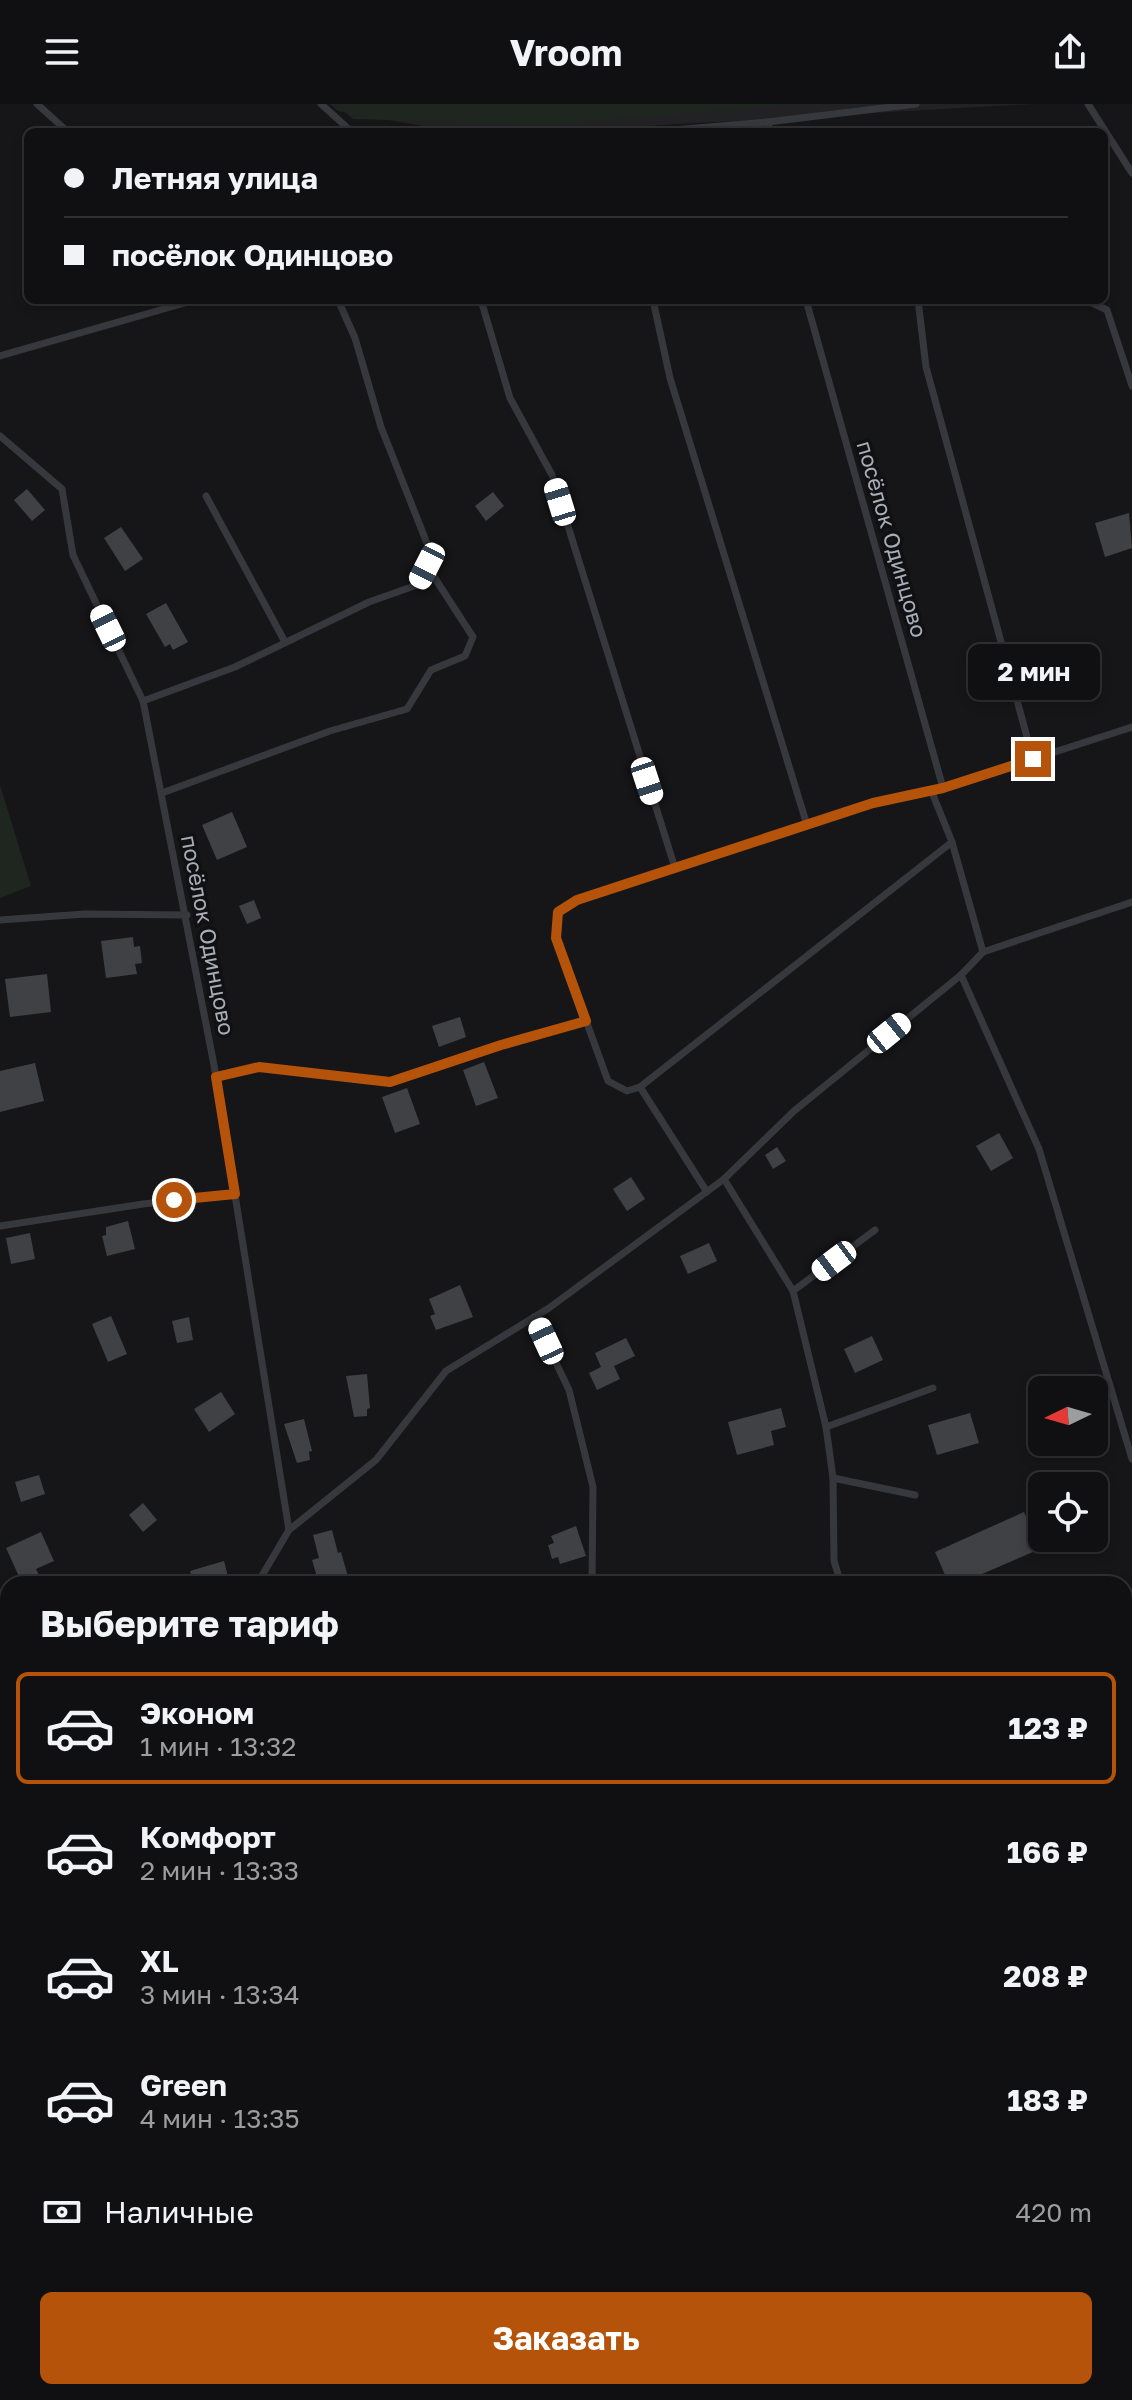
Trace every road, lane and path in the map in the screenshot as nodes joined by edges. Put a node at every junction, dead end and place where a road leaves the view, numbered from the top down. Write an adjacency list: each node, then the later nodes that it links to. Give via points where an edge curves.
1 (37, 104): 6 (lane)
2 (321, 104): 7 (lane)
3 (916, 104): 5 (lane)
4 (1088, 104): 10 (lane)
5 (768, 122): 8 (lane); 9 (lane)
6 (64, 128)
7 (348, 128)
8 (697, 128)
9 (769, 128)
10 (1103, 128)
11 (1108, 135): 12 (lane)
12 (1132, 173)
13 (171, 304): 21 (lane)
14 (184, 304): 21 (lane)
15 (340, 304): 26 (lane, via 432,556)
16 (482, 304): 36 (lane, via 510,398 552,475)
17 (654, 304): 34 (lane, via 670,378)
18 (807, 304): 31 (lane, посёлок Одинцово)
19 (918, 304): 30 (lane, via 926,367)
20 (1094, 304): 23 (lane, via 1107,310)
21 (173, 308): 22 (lane)
22 (0, 356)
23 (1132, 386)
24 (0, 436): 28 (lane, посёлок Одинцово, via 62,489 73,555)
25 (206, 496): 27 (lane)
26 (427, 566): 27 (lane, via 417,585); 33 (lane, via 473,637 465,656 431,670 407,709 330,731)
27 (285, 642): 28 (lane)
28 (143, 701): 33 (lane, посёлок Одинцово)
29 (1132, 727): 30 (lane)
30 (1033, 759): 31 (lane)
31 (943, 788): 32 (lane)
32 (931, 790): 34 (lane); 35 (lane)
33 (162, 793): 38 (lane, посёлок Одинцово)
34 (807, 825): 36 (lane)
35 (952, 842): 40 (lane); 44 (lane)
36 (675, 868): 42 (lane, via 577,900 558,912 556,938)
37 (1132, 902): 40 (lane)
38 (187, 915): 39 (lane); 43 (lane, посёлок Одинцово)
39 (0, 920)
40 (983, 952): 41 (lane)
41 (961, 975): 45 (lane, via 794,1111); 54 (lane, via 1039,1149)
42 (586, 1021): 43 (lane, via 390,1082 259,1067); 44 (lane, via 608,1081 627,1091)
43 (216, 1077): 47 (lane, посёлок Одинцово)
44 (640, 1087): 46 (lane)
45 (724, 1179): 46 (lane); 50 (lane)
46 (707, 1192): 51 (lane)
47 (235, 1194): 48 (lane); 57 (lane, посёлок Одинцово)
48 (0, 1226)
49 (875, 1230): 50 (lane)
50 (793, 1291): 53 (lane)
51 (534, 1317): 57 (lane, via 446,1371 376,1460); 59 (lane, via 569,1390 593,1487)
52 (933, 1388): 53 (lane)
53 (826, 1427): 55 (lane)
54 (1132, 1459)
55 (833, 1478): 56 (lane); 60 (lane)
56 (915, 1495)
57 (289, 1530): 58 (lane)
58 (262, 1576)
59 (592, 1576)
60 (839, 1576)

